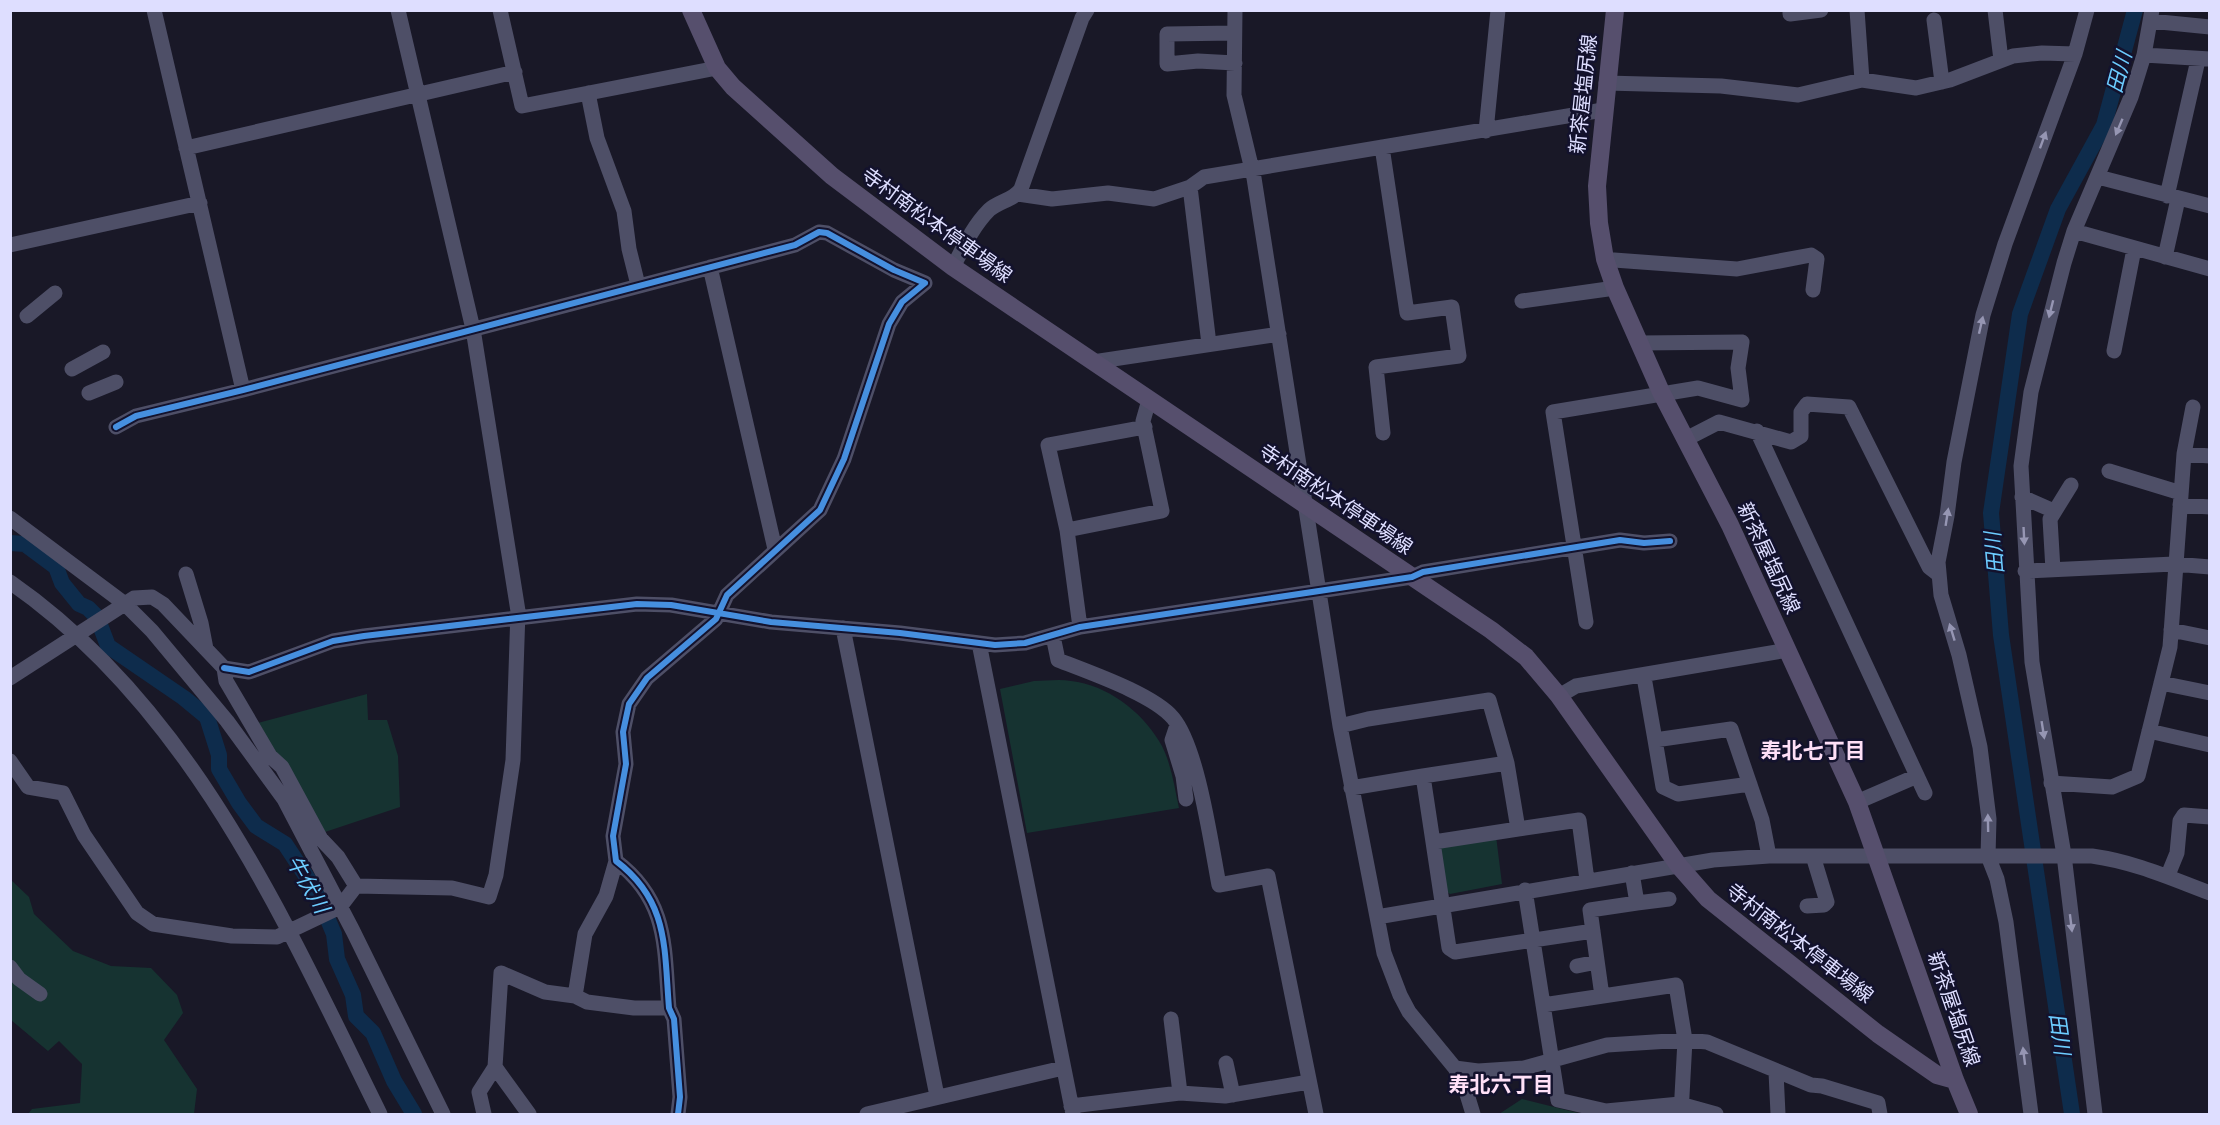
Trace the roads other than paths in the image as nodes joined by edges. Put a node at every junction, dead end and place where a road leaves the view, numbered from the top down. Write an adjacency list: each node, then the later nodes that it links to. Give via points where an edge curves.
1 (154, 10): 33 (street)
2 (398, 10): 29 (street)
3 (500, 10): 24 (street)
4 (691, 10): 23 (main road, 寺村南松本停車場線)
5 (1087, 10): 37 (street)
6 (1235, 10): 17 (street)
7 (1498, 10): 31 (street)
8 (1615, 10): 27 (main road, 新茶屋塩尻線)
9 (1790, 10): 10 (street, via 1790,14)
10 (1821, 10)
11 (1857, 10): 25 (street)
12 (1995, 10): 20 (street)
13 (2087, 10): 18 (street)
14 (2151, 16): 16 (street); 19 (street)
15 (1934, 20): 26 (street)
16 (2210, 27)
17 (1234, 33): 22 (street); 22 (street, via 1167,34 1167,64)
18 (2075, 54): 20 (street, via 2042,53); 93 (street, one-way to 18, via 1954,462 1983,315)
19 (2144, 55): 21 (street); 35 (street, one-way to 35)
20 (2001, 60): 26 (street)
21 (2204, 60): 38 (street)
22 (1235, 63): 34 (street, via 1234,95)
23 (717, 68): 28 (street); 47 (main road, 寺村南松本停車場線, via 832,176)
24 (515, 72): 28 (street, via 522,106); 29 (street)
25 (1862, 80): 26 (street, via 1916,88); 27 (street, via 1798,95 1721,86)
26 (1942, 82)
27 (1606, 83): 30 (main road, 新茶屋塩尻線)
28 (588, 93): 49 (street, via 597,138 624,212)
29 (418, 95): 33 (street); 55 (street)
30 (1603, 110): 31 (street); 45 (main road, 新茶屋塩尻線, via 1597,196)
31 (1486, 131): 32 (street)
32 (1383, 147): 34 (street); 72 (street, via 1407,313 1452,307 1459,356 1376,367)
33 (186, 148): 39 (street)
34 (1252, 169): 36 (street, via 1204,177); 56 (street)
35 (2098, 177): 38 (street); 41 (street)
36 (1190, 187): 37 (street, via 1154,199 1108,193 1052,199); 58 (street)
37 (1018, 194): 47 (street, via 991,209)
38 (2173, 197): 40 (street); 44 (street)
39 (200, 203): 42 (street); 64 (street)
40 (2210, 206)
41 (2074, 231): 43 (street); 78 (street, one-way to 78, via 2031,392 2022,457)
42 (10, 245)
43 (2134, 249): 44 (street); 59 (street)
44 (2165, 257): 48 (street)
45 (1606, 261): 50 (main road, 新茶屋塩尻線); 51 (street, via 1737,269 1811,255 1817,259)
46 (710, 267): 49 (street); 87 (street); 87 (street, via 795,245 819,232 925,283 902,302 889,324 829,495 820,510)
47 (953, 267): 61 (main road, 寺村南松本停車場線)
48 (2210, 269)
49 (638, 285): 55 (street)
50 (1615, 288): 53 (street); 57 (main road, 新茶屋塩尻線)
51 (1813, 290)
52 (55, 293): 54 (street)
53 (1522, 301)
54 (27, 316)
55 (473, 329): 64 (street); 99 (street)
56 (1279, 334): 58 (street); 80 (street)
57 (1639, 343): 65 (main road, 新茶屋塩尻線); 65 (street, via 1742,342 1738,368 1742,400 1698,388)
58 (1209, 344): 61 (street)
59 (2114, 351)
60 (103, 352): 62 (street)
61 (1093, 362): 67 (main road, 寺村南松本停車場線)
62 (72, 369)
63 (116, 382): 66 (street)
64 (243, 390): 69 (street, via 136,416)
65 (1661, 392): 73 (main road, 新茶屋塩尻線); 86 (street, via 1553,412)
66 (89, 393)
67 (1149, 400): 70 (street); 80 (main road, 寺村南松本停車場線)
68 (2193, 407): 74 (street)
69 (116, 427)
70 (1145, 427): 84 (street, via 1162,511); 84 (street, via 1048,445)
71 (1757, 431): 73 (street, via 1719,422); 93 (street, via 1791,442 1801,436 1801,412 1807,405 1849,407 1929,567); 124 (street)
72 (1383, 433)
73 (1686, 439): 109 (main road, 新茶屋塩尻線)
74 (2184, 454): 75 (street); 79 (street)
75 (2210, 456)
76 (2109, 471): 79 (street)
77 (2071, 485): 82 (street)
78 (2022, 497): 82 (street); 91 (street, one-way to 91)
79 (2180, 499): 81 (street); 88 (street)
80 (1305, 507): 94 (main road, 寺村南松本停車場線); 96 (street)
81 (2210, 507)
82 (2054, 511): 90 (street, via 2050,519)
83 (10, 518): 97 (street)
84 (1067, 530): 101 (street)
85 (1670, 542): 86 (street, via 1620,540)
86 (1575, 548): 94 (street); 100 (street)
87 (775, 549): 98 (street, via 727,595)
88 (2174, 564): 89 (street); 90 (street); 103 (street)
89 (2210, 567)
90 (2053, 570): 91 (street)
91 (2025, 572): 125 (street, one-way to 125, via 2032,662)
92 (186, 574): 108 (street)
93 (1938, 574): 138 (street, one-way to 93, via 1980,747)
94 (1412, 577): 96 (street); 115 (main road, 寺村南松本停車場線, via 1527,657)
95 (10, 582): 104 (street)
96 (1318, 590): 101 (street); 117 (street)
97 (121, 606): 104 (street); 108 (street, via 134,598 152,597); 151 (street, via 202,690 284,799)
98 (718, 613): 99 (street, via 637,604); 102 (street); 139 (street, via 716,619 647,678 629,704 623,732 626,764 613,836)
99 (518, 618): 110 (street, via 333,641 249,672); 144 (street, via 513,760 489,897 452,888)
100 (1586, 622)
101 (1080, 627): 105 (street)
102 (843, 628): 107 (street); 176 (street)
103 (2171, 630): 106 (street); 113 (street)
104 (78, 633): 112 (street); 153 (street, via 129,688 208,791)
105 (1053, 636): 107 (street, via 1025,643); 116 (street, via 1058,660 1147,700)
106 (2210, 638)
107 (979, 643): 169 (street)
108 (206, 649): 110 (street)
109 (1788, 650): 111 (street); 130 (main road, 新茶屋塩尻線)
110 (224, 668): 144 (street, via 226,681 270,756 282,766 321,839 338,856)
111 (1644, 676): 115 (street, via 1576,686); 119 (street)
112 (10, 678)
113 (2161, 683): 114 (street); 118 (street)
114 (2210, 693)
115 (1559, 696): 140 (main road, 寺村南松本停車場線)
116 (1177, 725): 129 (street, via 1172,740); 173 (street, via 1190,752 1219,885 1268,876)
117 (1340, 726): 122 (street, via 1489,700); 127 (street)
118 (2150, 731): 120 (street); 125 (street, via 2138,776 2112,787)
119 (1655, 740): 126 (street, via 1731,729); 126 (street, via 1663,787 1678,794)
120 (2210, 745)
121 (10, 761): 153 (street, via 28,787 63,793 110,874 137,913 153,924 232,936 277,937)
122 (1508, 763): 123 (street); 132 (street)
123 (1423, 776): 127 (street); 133 (street)
124 (1917, 777): 128 (street); 130 (street)
125 (2051, 783): 134 (street)
126 (1750, 784): 135 (street)
127 (1351, 788): 152 (street)
128 (1926, 793)
129 (1186, 799)
130 (1857, 802): 137 (main road, 新茶屋塩尻線)
131 (2210, 817): 142 (street, via 2184,815 2177,853)
132 (1518, 829): 133 (street); 143 (street, via 1579,820)
133 (1434, 842): 149 (street)
134 (2061, 855): 138 (street); 142 (street, via 2122,860); 193 (street, one-way to 193)
135 (1769, 856): 136 (street); 140 (street)
136 (1814, 856): 137 (street); 150 (street, via 1827,902)
137 (1875, 856): 138 (street); 172 (main road, 新茶屋塩尻線)
138 (1992, 856): 192 (street, one-way to 138, via 2006,922)
139 (616, 861): 160 (street, via 606,896 585,934); 163 (street, via 649,893 663,927)
140 (1678, 866): 141 (street); 172 (main road, 寺村南松本停車場線, via 1726,917 1878,1034 1937,1075)
141 (1632, 873): 143 (street); 148 (street)
142 (2168, 875): 146 (street)
143 (1587, 880): 145 (street)
144 (356, 886): 151 (street)
145 (1525, 890): 149 (street); 155 (street)
146 (2210, 893)
147 (1669, 899): 148 (street)
148 (1637, 903): 154 (street, via 1590,910)
149 (1443, 905): 152 (street); 155 (street, via 1449,948 1455,952)
150 (1807, 906)
151 (340, 907): 153 (street); 181 (street)
152 (1377, 918): 170 (street, via 1384,953 1400,995 1409,1012)
153 (293, 930): 180 (street)
154 (1593, 931): 155 (street); 156 (street)
155 (1533, 941): 162 (street)
156 (1597, 962): 157 (street); 161 (street)
157 (1577, 966)
158 (10, 967): 159 (street)
159 (40, 994)
160 (575, 996): 163 (street, via 587,1002 634,1008); 168 (street, via 545,992 501,973)
161 (1602, 996): 162 (street); 165 (street, via 1676,985)
162 (1542, 1005): 166 (street)
163 (669, 1008): 184 (street, via 674,1019)
164 (1171, 1019): 174 (street)
165 (1685, 1040): 166 (street, via 1607,1045); 171 (street, via 1707,1042); 177 (street)
166 (1551, 1061): 170 (street, via 1489,1071); 179 (street, via 1558,1100)
167 (1226, 1063): 175 (street)
168 (495, 1067): 182 (street, via 479,1092); 183 (street)
169 (1063, 1068): 176 (street); 178 (street)
170 (1455, 1068): 187 (street)
171 (1776, 1072): 189 (street); 190 (street, via 1878,1102)
172 (1955, 1080): 191 (main road, 新茶屋塩尻線)
173 (1309, 1082): 175 (street); 186 (street)
174 (1180, 1093): 175 (street); 178 (street)
175 (1233, 1095)
176 (937, 1096): 185 (street)
177 (1680, 1109): 179 (street); 188 (street)
178 (1072, 1110)
179 (1628, 1112)
180 (380, 1114)
181 (443, 1114)
182 (483, 1114)
183 (529, 1114)
184 (678, 1114)
185 (867, 1114)
186 (1320, 1114)
187 (1473, 1114)
188 (1716, 1114)
189 (1778, 1114)
190 (1880, 1114)
191 (1969, 1114)
192 (2031, 1114)
193 (2095, 1114)

